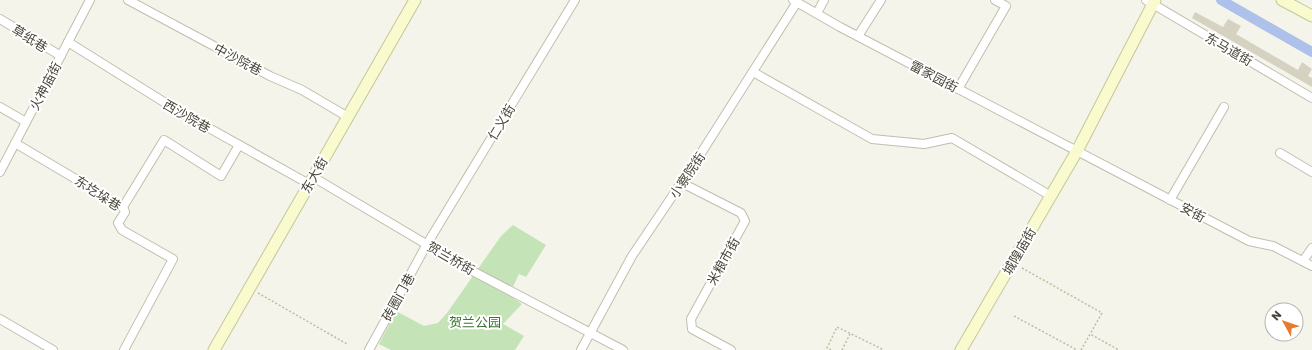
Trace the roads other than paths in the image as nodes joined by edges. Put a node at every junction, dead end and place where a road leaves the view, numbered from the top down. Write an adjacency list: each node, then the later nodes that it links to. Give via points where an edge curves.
1 (90, 0): 15 (street, 火神庙街)
2 (128, 0): 22 (street, 中沙院巷, via 270,76 302,90)
3 (415, 0): 22 (street, 东大街)
4 (575, 0): 35 (street, 仁义街)
5 (824, 0): 11 (street)
6 (881, 0): 14 (street)
7 (996, 0): 18 (street, via 1006,6)
8 (1282, 0): 12 (street)
9 (795, 1): 11 (street, 雷家园街); 17 (street, 小察院街)
10 (1151, 1): 19 (street, 东马道街); 26 (street, 城隍庙街)
11 (816, 13): 14 (street, 雷家园街)
12 (1312, 16)
13 (0, 19): 16 (street, 草纸巷)
14 (858, 36): 18 (street, 雷家园街)
15 (68, 42): 16 (street, 火神庙街); 25 (street, 西沙院巷, via 175,109)
16 (61, 56): 23 (street, 火神庙街)
17 (753, 72): 31 (street, 小察院街); 32 (street, via 872,139 924,144 952,138)
18 (958, 89): 26 (street, 雷家园街)
19 (1312, 98)
20 (0, 107): 23 (street)
21 (1224, 108): 33 (street)
22 (348, 117): 30 (street, 东大街)
23 (26, 122): 24 (street, 火神庙街)
24 (15, 143): 28 (street, 火神庙街); 34 (street, 东圪垛巷)
25 (239, 145): 30 (street, 西沙院巷); 34 (street, via 221,176 164,140)
26 (1076, 151): 32 (street, 城隍庙街); 33 (street, 安街)
27 (1280, 153): 29 (street)
28 (0, 172)
29 (1312, 172)
30 (311, 180): 35 (street, 贺兰桥街); 43 (street, 东大街)
31 (682, 182): 40 (street, 小察院街, via 632,256); 47 (street, 米粮市街, via 741,213 746,221 691,318 692,329)
32 (1051, 196): 48 (street, 城隍庙街)
33 (1170, 200): 37 (street, 安街, via 1250,242 1273,246)
34 (124, 207): 42 (street, 东圪垛巷, via 125,212 118,224 122,230 173,259)
35 (427, 244): 40 (street, 贺兰桥街); 44 (street, 砖圈门巷)
36 (1312, 248): 37 (street)
37 (1303, 261): 38 (street, 安街)
38 (1312, 266)
39 (0, 319): 41 (street)
40 (591, 334): 45 (street, 小察院街); 46 (street, 贺兰桥街)
41 (53, 350)
42 (124, 350)
43 (214, 350)
44 (369, 350)
45 (581, 350)
46 (623, 350)
47 (731, 350)
48 (961, 350)

